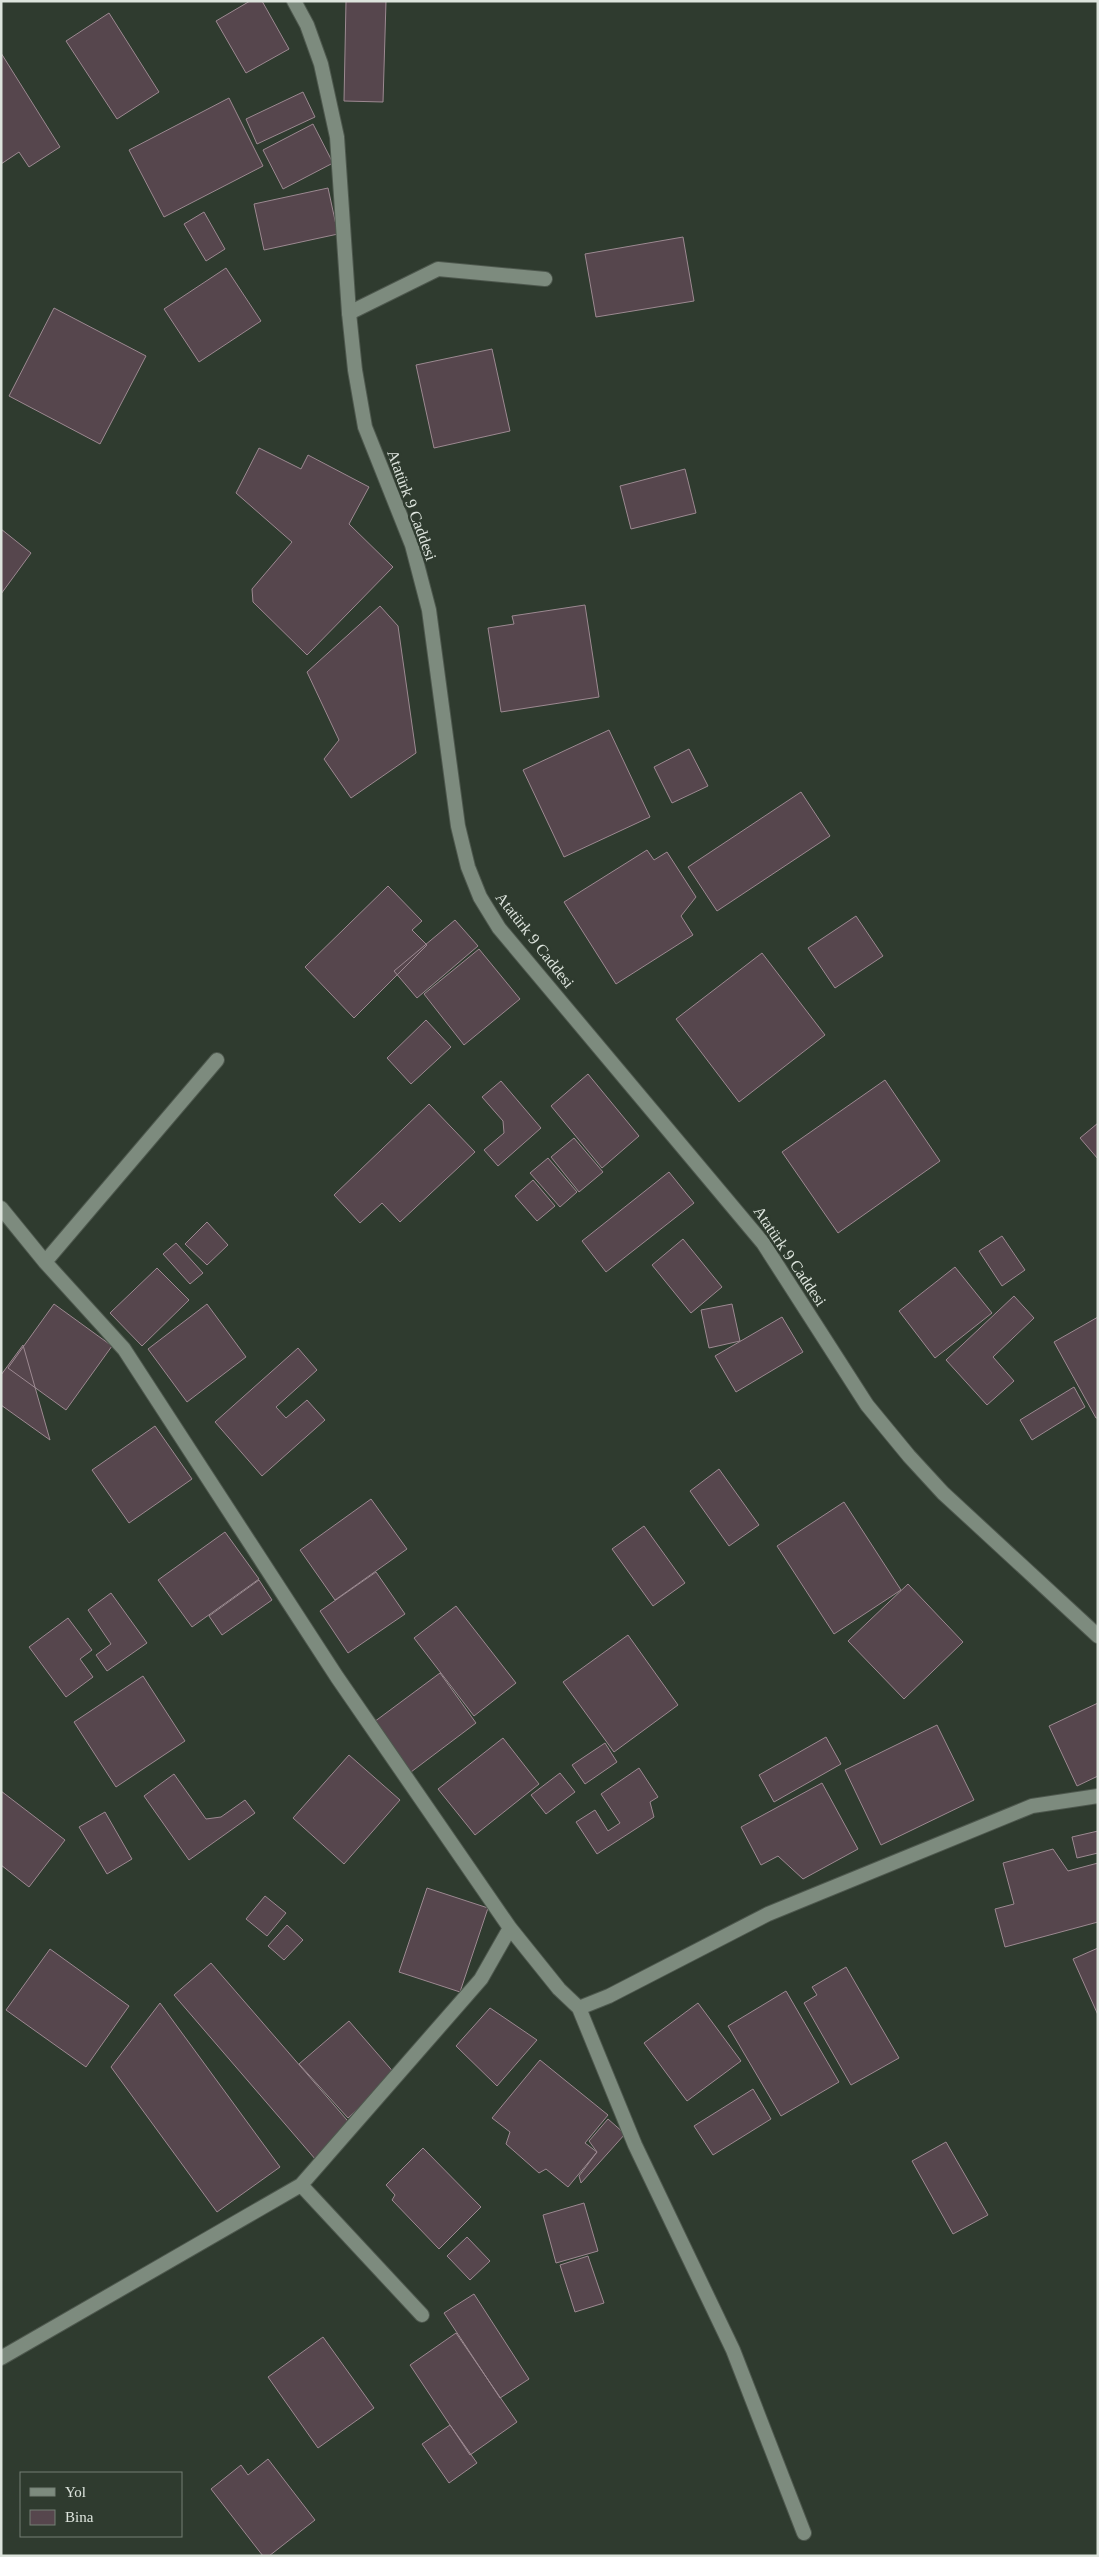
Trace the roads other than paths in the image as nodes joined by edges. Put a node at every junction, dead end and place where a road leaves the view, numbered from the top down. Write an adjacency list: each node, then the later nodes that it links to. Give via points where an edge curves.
1 (294, 1): 3 (street, Atatürk 9 Caddesi, via 321,64 337,137)
2 (545, 280): 3 (street, via 438,269)
3 (349, 313): 7 (street, Atatürk 9 Caddesi, via 365,427 412,545 428,610 458,826 480,897 499,928 763,1243 852,1382 897,1441 942,1493)
4 (217, 1060): 6 (street)
5 (1, 1208): 6 (street)
6 (45, 1262): 9 (street, via 124,1349 337,1677)
7 (1098, 1636)
8 (1098, 1796): 10 (street, via 1032,1806 768,1914 609,1996)
9 (510, 1928): 10 (street, via 559,1989); 11 (street, via 481,1979)
10 (579, 2008): 14 (street, via 635,2145 733,2350)
11 (301, 2185): 12 (street); 13 (street)
12 (422, 2316)
13 (1, 2358)
14 (804, 2533)

